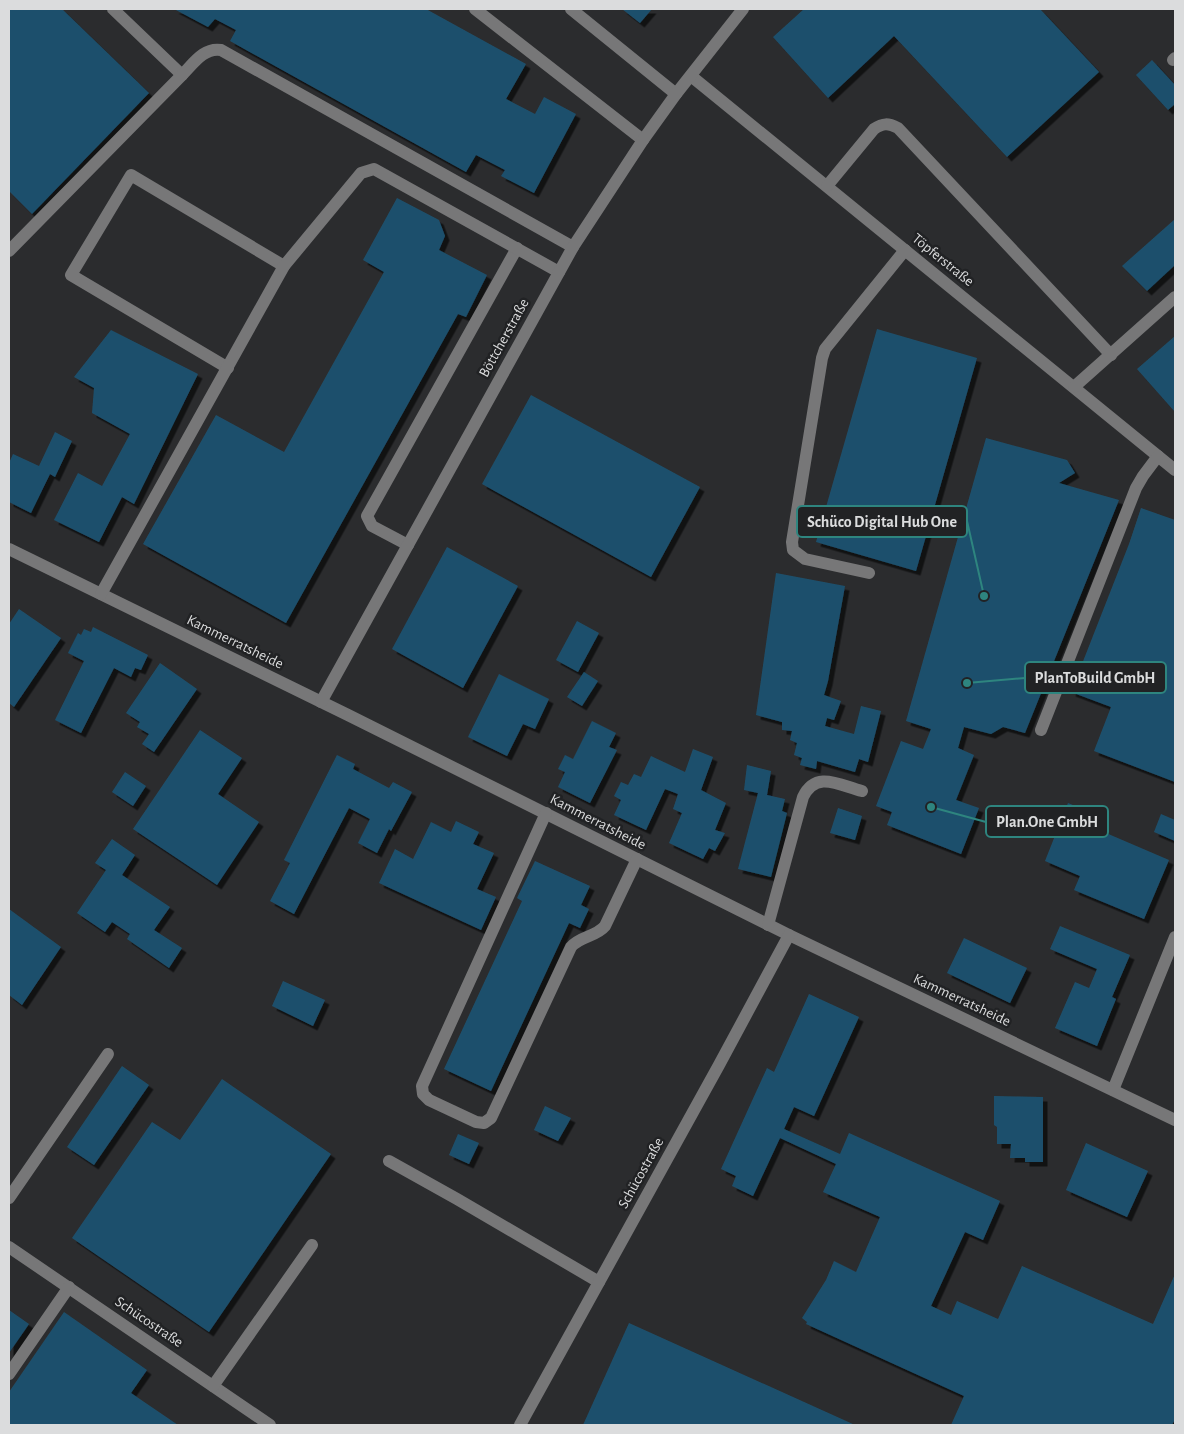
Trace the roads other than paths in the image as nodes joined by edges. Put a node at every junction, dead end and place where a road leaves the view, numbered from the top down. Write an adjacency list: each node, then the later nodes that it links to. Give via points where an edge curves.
1 (112, 9): 5 (street)
2 (475, 9): 8 (street)
3 (571, 9): 7 (street)
4 (743, 9): 6 (street, Böttcherstraße)
5 (182, 75): 10 (street, via 208,50 221,50); 13 (street)
6 (691, 76): 7 (street, Böttcherstraße); 9 (street, Töpferstraße)
7 (676, 94): 8 (street, Böttcherstraße)
8 (643, 140): 10 (street, Böttcherstraße)
9 (827, 186): 12 (street, Töpferstraße); 17 (street, via 874,129 881,124 898,128)
10 (573, 247): 15 (street, Böttcherstraße)
11 (517, 248): 14 (street, via 374,169 361,173); 15 (street); 22 (street, via 367,516 372,526)
12 (905, 250): 19 (street, Töpferstraße); 24 (street, via 825,349 792,542 793,550 805,559)
13 (9, 251)
14 (284, 266): 18 (street); 18 (street, via 131,175 71,275)
15 (559, 272): 22 (street, Böttcherstraße)
16 (1175, 297): 17 (street)
17 (1111, 354): 19 (street)
18 (228, 368): 25 (street)
19 (1074, 387): 20 (street, Töpferstraße)
20 (1158, 456): 21 (street, Töpferstraße); 27 (street, via 1133,494)
21 (1175, 470)
22 (408, 545): 26 (street, Böttcherstraße)
23 (9, 549): 25 (street, Kammerratsheide)
24 (869, 573)
25 (101, 594): 26 (street, Kammerratsheide)
26 (321, 702): 29 (street, Kammerratsheide)
27 (1041, 730)
28 (862, 791): 31 (street, via 822,780 814,782 806,790)
29 (546, 814): 30 (street, Kammerratsheide); 30 (street, via 422,1086 423,1094 429,1100 476,1122 484,1124 491,1118 572,947 575,942 600,932 605,926)
30 (637, 859): 31 (street, Kammerratsheide)
31 (768, 925): 32 (street, Kammerratsheide)
32 (789, 935): 35 (street, Kammerratsheide); 41 (street, Schücostraße)
33 (1175, 937): 35 (street)
34 (108, 1054): 38 (street)
35 (1113, 1090): 36 (street, Kammerratsheide)
36 (1175, 1120)
37 (389, 1161): 41 (street)
38 (9, 1198)
39 (312, 1245): 44 (street)
40 (9, 1247): 42 (street, Schücostraße)
41 (599, 1282): 46 (street, Schücostraße)
42 (69, 1287): 43 (street); 44 (street, Schücostraße)
43 (9, 1374)
44 (212, 1386): 45 (street, Schücostraße)
45 (263, 1423)
46 (520, 1425)

